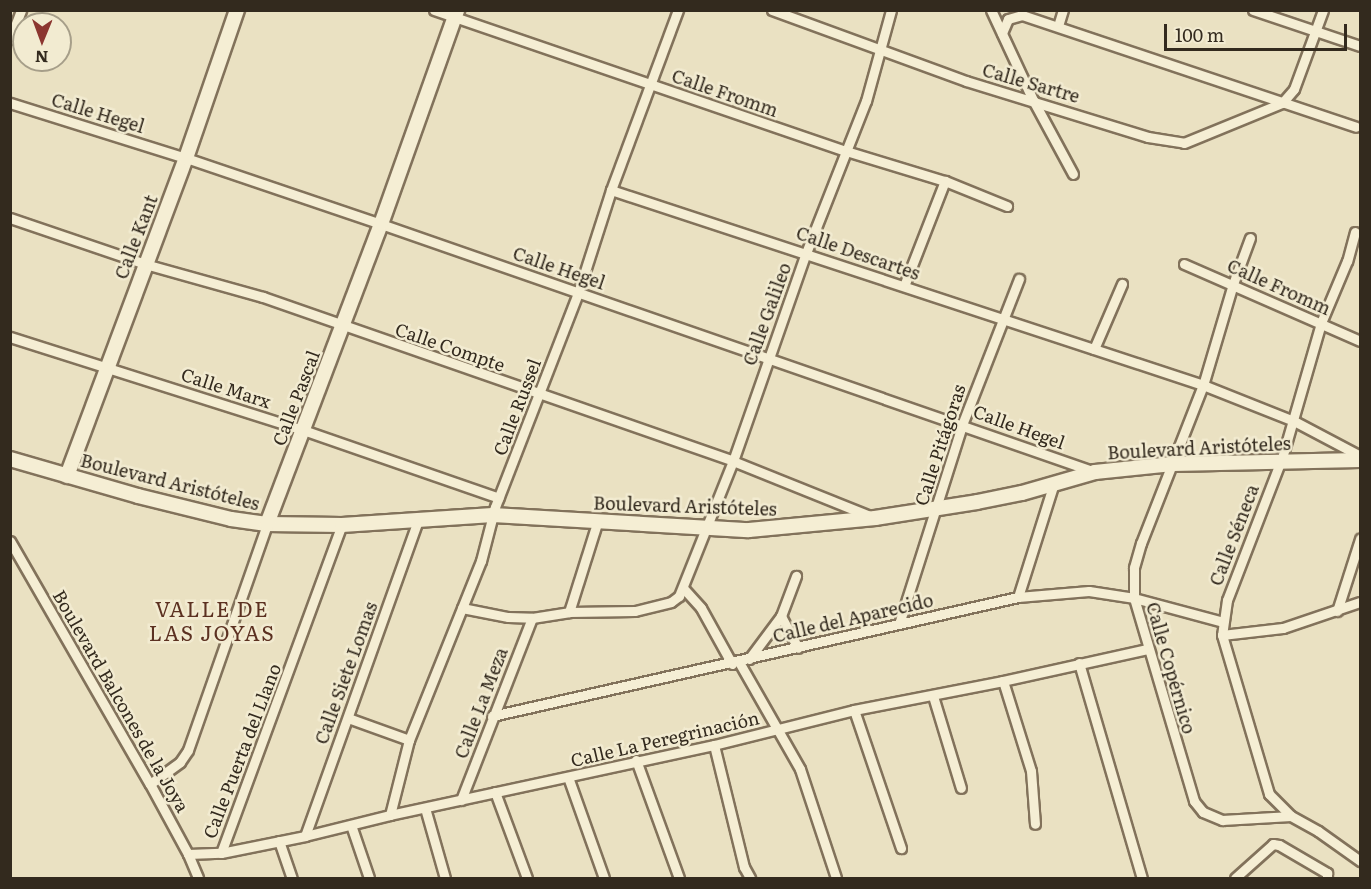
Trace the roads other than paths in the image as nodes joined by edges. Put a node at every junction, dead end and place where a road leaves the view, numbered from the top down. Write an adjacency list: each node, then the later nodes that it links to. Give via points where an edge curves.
1 (21, 10): 15 (street)
2 (237, 10): 24 (street, Calle Kant)
3 (434, 10): 11 (street, Calle Fromm)
4 (678, 10): 18 (street, Calle Russel)
5 (772, 10): 17 (street, Calle Sartre)
6 (891, 10): 17 (street, Calle Galileo)
7 (991, 10): 14 (street)
8 (1064, 10): 12 (street)
9 (1253, 10): 13 (street)
10 (1323, 10): 13 (street)
11 (456, 14): 18 (street, Calle Fromm); 30 (street, Calle Pascal)
12 (1058, 26): 14 (street, via 1022,15 1008,19); 21 (street)
13 (1316, 31): 16 (street); 21 (street, via 1294,89)
14 (1002, 33): 19 (street)
15 (10, 39)
16 (1360, 46)
17 (880, 49): 19 (street, Calle Sartre, via 966,81); 23 (street, Calle Galileo, via 866,101)
18 (649, 85): 23 (street, Calle Fromm); 27 (street, Calle Russel)
19 (1033, 100): 21 (street, Calle Sartre, via 1148,137 1184,143); 25 (street)
20 (10, 103): 24 (street, Calle Hegel)
21 (1282, 104): 22 (street)
22 (1356, 127)
23 (846, 151): 26 (street, Calle Fromm); 33 (street, Calle Galileo)
24 (186, 158): 30 (street, Calle Hegel); 34 (street, Calle Kant)
25 (1073, 174)
26 (945, 181): 28 (street, Calle Fromm); 39 (street)
27 (611, 190): 33 (street, Calle Descartes); 40 (street, Calle Russel)
28 (1007, 206)
29 (10, 218): 34 (street, Calle Compte)
30 (381, 224): 40 (street, Calle Hegel); 43 (street, Calle Pascal)
31 (1355, 232): 42 (street, Calle Séneca)
32 (1250, 238): 38 (street, Calle Copérnico)
33 (806, 253): 39 (street, Calle Descartes); 47 (street, Calle Galileo)
34 (145, 264): 43 (street, Calle Compte, via 263,297); 48 (street, Calle Kant)
35 (1184, 264): 38 (street, Calle Fromm)
36 (1019, 279): 41 (street, Calle Pitágoras)
37 (1122, 284): 46 (street)
38 (1233, 284): 42 (street, Calle Fromm); 49 (street, Calle Copérnico)
39 (903, 286): 41 (street, Calle Descartes)
40 (579, 293): 47 (street, Calle Hegel); 50 (street, Calle Russel)
41 (1002, 319): 46 (street, Calle Descartes); 52 (street, Calle Pitágoras)
42 (1321, 323): 45 (street, Calle Fromm); 51 (street, Calle Séneca)
43 (343, 327): 50 (street, Calle Compte); 53 (street, Calle Pascal)
44 (10, 337): 48 (street, Calle Marx)
45 (1360, 341)
46 (1094, 349): 49 (street, Calle Descartes)
47 (768, 358): 52 (street, Calle Hegel); 55 (street, Calle Galileo)
48 (107, 368): 53 (street, Calle Marx); 60 (street, Calle Kant)
49 (1203, 385): 51 (street, Calle Descartes); 58 (street, Calle Copérnico)
50 (539, 395): 55 (street, Calle Compte); 62 (street, Calle Russel)
51 (1294, 421): 54 (street, Calle Descartes); 56 (street, Calle Séneca)
52 (962, 425): 59 (street, Calle Hegel); 63 (street, Calle Pitágoras)
53 (303, 430): 62 (street, Calle Marx); 68 (street, Calle Pascal)
54 (1360, 458): 56 (street, Boulevard Aristóteles)
55 (733, 461): 65 (street, Calle Compte); 70 (street, Calle Galileo)
56 (1280, 461): 58 (street, Boulevard Aristóteles); 83 (street, Calle Séneca, via 1227,600)
57 (15, 463): 60 (street, Boulevard Aristóteles)
58 (1173, 464): 59 (street, Boulevard Aristóteles); 76 (street, Calle Copérnico, via 1141,543 1134,568)
59 (1095, 472): 61 (street, Boulevard Aristóteles)
60 (67, 476): 68 (street, Boulevard Aristóteles, via 194,511)
61 (1054, 483): 63 (street, Boulevard Aristóteles, via 1022,493); 75 (street)
62 (499, 498): 64 (street, Calle Russel)
63 (937, 508): 65 (street, Boulevard Aristóteles); 84 (street, Calle Pitágoras)
64 (493, 514): 66 (street, Boulevard Aristóteles); 67 (street, Boulevard Aristóteles); 78 (street, Calle Russel, via 481,561)
65 (875, 518): 70 (street, Boulevard Aristóteles, via 749,530)
66 (418, 520): 69 (street, Boulevard Aristóteles); 95 (street, Calle Siete Lomas)
67 (598, 520): 70 (street, Boulevard Aristóteles); 80 (street)
68 (267, 524): 69 (street, Boulevard Aristóteles); 101 (street, Calle Pascal, via 188,750 180,762)
69 (342, 525): 113 (street, Calle Puerta del Llano)
70 (704, 527): 74 (street, Calle Galileo)
71 (1360, 539): 79 (street)
72 (10, 542): 101 (street, Boulevard Balcones de la Joya)
73 (796, 576): 81 (street)
74 (684, 589): 80 (street, via 671,602 635,610); 89 (street, via 701,608)
75 (1018, 597): 76 (street, Calle del Aparecido, via 1089,591); 84 (street, Calle del Aparecido)
76 (1134, 598): 83 (street, Calle del Aparecido); 87 (street, Calle Copérnico)
77 (1360, 602): 79 (street)
78 (462, 609): 82 (street); 97 (street, Calle Russel)
79 (1337, 611): 85 (street, via 1276,630)
80 (569, 612): 82 (street)
81 (781, 616): 86 (street); 88 (street)
82 (532, 618): 94 (street, Calle La Meza)
83 (1223, 622): 85 (street, Calle Séneca)
84 (899, 624): 86 (street, Calle del Aparecido)
85 (1222, 635): 107 (street, Calle Séneca, via 1265,784 1275,802)
86 (798, 648): 88 (street, Calle del Aparecido)
87 (1147, 649): 90 (street, Calle La Peregrinación); 107 (street, Calle Copérnico, via 1194,801 1203,812 1222,820)
88 (749, 659): 89 (street, Calle del Aparecido)
89 (735, 663): 94 (street, Calle del Aparecido); 96 (street)
90 (1079, 663): 91 (street, Calle La Peregrinación); 125 (street)
91 (1003, 681): 92 (street, Calle La Peregrinación); 108 (street, via 1031,771)
92 (933, 696): 93 (street, Calle La Peregrinación); 102 (street)
93 (854, 710): 96 (street, Calle La Peregrinación); 112 (street)
94 (492, 716): 104 (street, Calle La Meza)
95 (348, 718): 97 (street); 110 (street, Calle Siete Lomas)
96 (777, 730): 98 (street, Calle La Peregrinación); 124 (street, via 800,769)
97 (409, 740): 106 (street, Calle Russel)
98 (714, 745): 99 (street, Calle La Peregrinación); 123 (street)
99 (636, 760): 100 (street, Calle La Peregrinación); 122 (street)
100 (568, 777): 103 (street, Calle La Peregrinación); 121 (street)
101 (150, 784): 114 (street, Boulevard Balcones de la Joya)
102 (961, 788)
103 (495, 792): 104 (street, Calle La Peregrinación); 120 (street)
104 (461, 800): 105 (street, Calle La Peregrinación)
105 (425, 808): 106 (street, Calle La Peregrinación); 119 (street)
106 (390, 815): 109 (street, Calle La Peregrinación)
107 (1291, 816): 115 (street)
108 (1035, 824)
109 (351, 825): 110 (street, Calle La Peregrinación); 118 (street)
110 (304, 836): 111 (street, Calle La Peregrinación)
111 (279, 841): 113 (street, Calle La Peregrinación); 117 (street)
112 (901, 848)
113 (221, 853): 114 (street, Calle La Peregrinación)
114 (188, 854): 116 (street, Boulevard Balcones de la Joya)
115 (1360, 861)
116 (198, 879)
117 (292, 879)
118 (369, 879)
119 (445, 879)
120 (526, 879)
121 (604, 879)
122 (679, 879)
123 (750, 879)
124 (836, 879)
125 (1142, 879)
126 (1235, 879): 127 (street, via 1273,844 1327,873)
127 (1327, 879)

